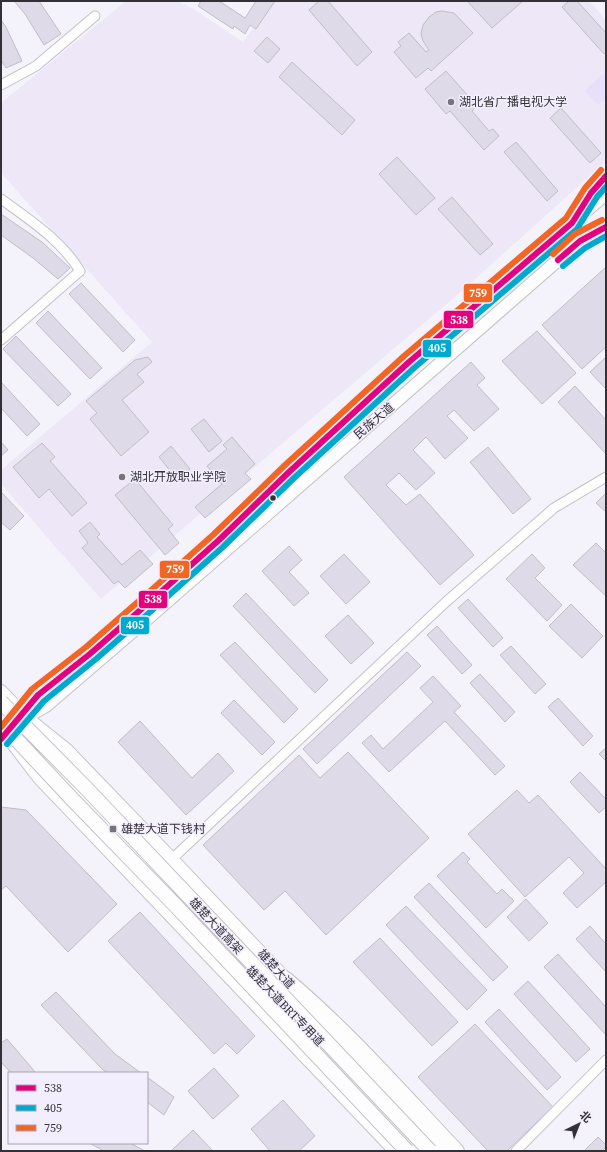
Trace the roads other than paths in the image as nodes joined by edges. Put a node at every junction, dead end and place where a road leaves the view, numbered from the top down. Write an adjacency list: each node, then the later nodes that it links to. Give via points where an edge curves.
1 (95, 16): 2 (street, via 36,66)
2 (1, 85)
3 (606, 176): 7 (main road, 民族大道, via 587,197)
4 (606, 194): 7 (main road)
5 (1, 198): 10 (street, via 48,234 80,271)
6 (606, 217): 9 (main road)
7 (572, 223): 15 (main road, 民族大道, via 409,362 219,540 91,653 38,695)
8 (606, 227): 9 (main road, 民族大道)
9 (580, 241): 15 (main road, 民族大道, via 140,626 46,706)
10 (1, 340)
11 (606, 477): 17 (street, via 554,508 448,601)
12 (1, 691): 15 (main road, 雄楚大道)
13 (1, 702): 23 (highway, 雄楚大道高架, bridge)
14 (1, 711): 16 (street, 雄楚大道BRT专用道)
15 (24, 715): 16 (main road, 民族大道); 17 (main road, 雄楚大道, via 66,750)
16 (4, 730): 20 (main road, via 45,783); 21 (highway, 雄楚大道高架, bridge, via 176,906); 22 (street, 雄楚大道BRT专用道)
17 (172, 859): 18 (main road, 雄楚大道)
18 (286, 979): 24 (main road, 雄楚大道, via 307,1007); 25 (highway, via 313,1001)
19 (606, 1060): 26 (street)
20 (395, 1151)
21 (407, 1151)
22 (423, 1151)
23 (430, 1151)
24 (443, 1151)
25 (457, 1151)
26 (516, 1151)

